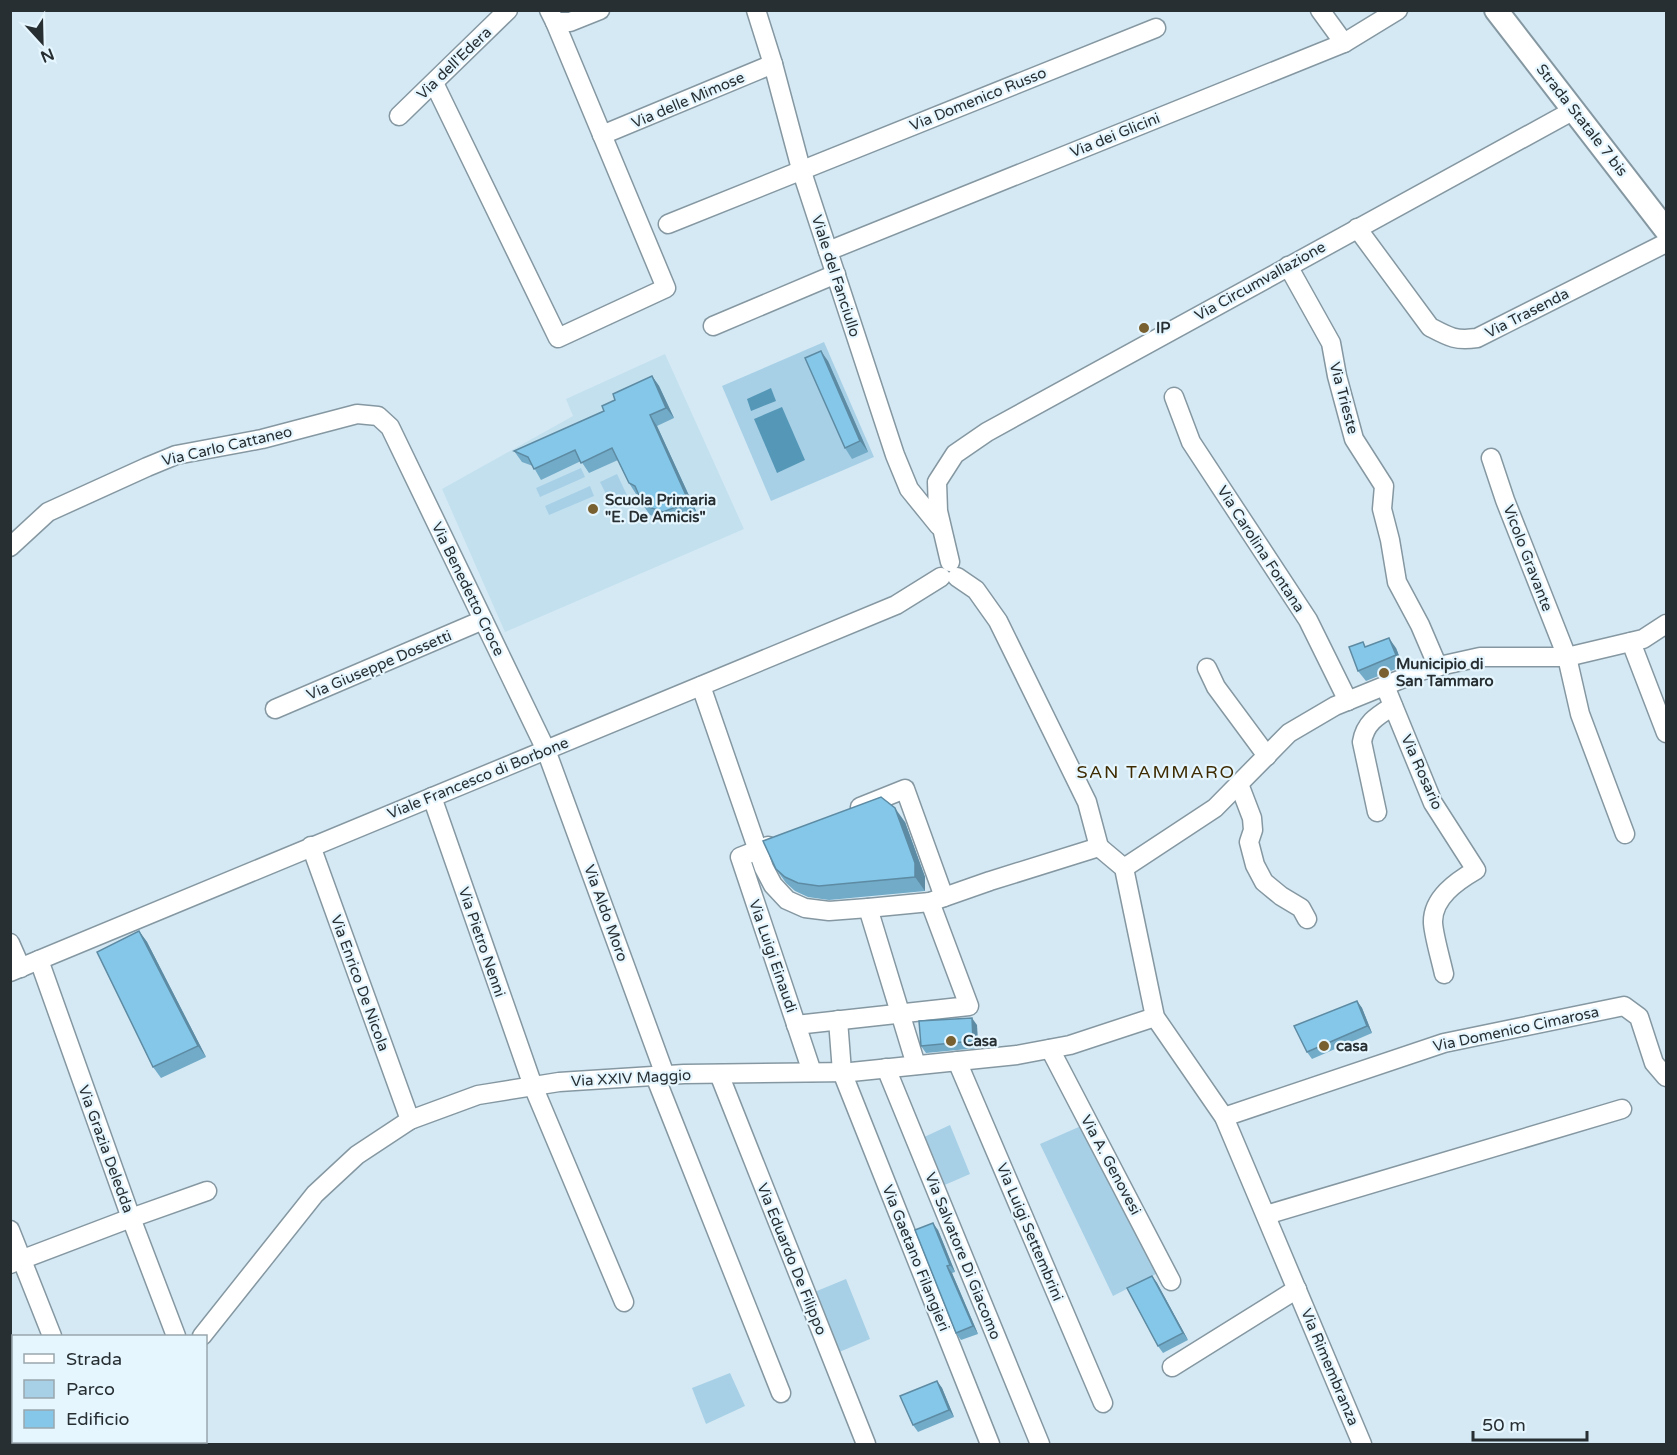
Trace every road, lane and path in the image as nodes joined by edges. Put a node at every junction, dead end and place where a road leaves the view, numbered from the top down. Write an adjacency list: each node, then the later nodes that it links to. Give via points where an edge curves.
1 (508, 10): 11 (street, Via dell'Edera)
2 (600, 10): 7 (street, via 570,22)
3 (756, 10): 10 (street, Viale del Fanciullo)
4 (1320, 10): 9 (street)
5 (1398, 10): 9 (street, Via dei Glicini)
6 (1497, 10): 12 (main road, Strada Statale 7 bis)
7 (552, 16): 14 (street)
8 (1156, 28): 15 (street, Via Domenico Russo)
9 (1344, 43): 20 (street, Via dei Glicini)
10 (773, 64): 14 (street, Via delle Mimose); 15 (street, Viale del Fanciullo)
11 (434, 83): 13 (street, Via dell'Edera); 14 (street, via 558,338 666,288)
12 (1574, 110): 17 (street, Via Circumvallazione); 18 (main road, Strada Statale 7 bis)
13 (399, 116)
14 (602, 135)
15 (801, 169): 16 (street, Via Domenico Russo); 20 (street, Viale del Fanciullo)
16 (668, 224)
17 (1357, 228): 19 (street, Via Trasenda, via 1430,327 1462,340 1477,338); 21 (street, Via Circumvallazione)
18 (1666, 230)
19 (1666, 243)
20 (828, 251): 22 (street, Viale del Fanciullo)
21 (1288, 266): 27 (street, Via Circumvallazione, via 987,432 955,454 937,482); 34 (street, Via Trieste, via 1331,344 1354,439 1384,486 1382,509 1397,582)
22 (836, 274): 23 (street); 27 (street, Viale del Fanciullo, via 909,489)
23 (713, 326)
24 (1174, 397): 38 (street, Via Carolina Fontana, via 1191,442 1308,620)
25 (390, 427): 28 (street, Via Carlo Cattaneo, via 378,416 357,414 262,439 176,455 48,512); 30 (street, Via Benedetto Croce)
26 (1491, 458): 33 (street, Vicolo Gravante)
27 (942, 529): 29 (street, Via Circumvallazione)
28 (10, 547)
29 (949, 572): 36 (street, Viale Francesco di Borbone, via 896,605); 51 (street, via 976,590 998,621 1087,802)
30 (483, 620): 40 (street, Via Giuseppe Dossetti); 42 (street, Via Benedetto Croce)
31 (1666, 624): 32 (street)
32 (1631, 642): 33 (street); 41 (street)
33 (1567, 657): 34 (street, via 1479,657); 48 (street, Vicolo Gravante, via 1580,714)
34 (1438, 667): 37 (street)
35 (1207, 668): 43 (street, via 1216,687)
36 (701, 686): 42 (street, Viale Francesco di Borbone); 52 (street)
37 (1385, 686): 38 (street); 39 (street, Via Rosario)
38 (1348, 701): 43 (street, via 1289,733)
39 (1393, 706): 46 (street, via 1364,730 1362,742); 60 (street, Via Rosario, via 1433,803 1476,870 1448,890 1436,906 1433,922)
40 (275, 709)
41 (1666, 733)
42 (546, 750): 45 (street, Viale Francesco di Borbone); 72 (street, Via Aldo Moro)
43 (1267, 756): 44 (street)
44 (1239, 784): 53 (street, via 1215,808); 56 (street, via 1252,818 1249,842 1264,882 1301,908)
45 (432, 797): 50 (street, Viale Francesco di Borbone); 74 (street, Via Pietro Nenni)
46 (1377, 812)
47 (842, 815): 54 (street, via 905,789)
48 (1625, 834)
49 (778, 841): 52 (street)
50 (311, 846): 58 (street, Viale Francesco di Borbone); 77 (street, Via Enrico De Nicola)
51 (1099, 847): 53 (street); 54 (street)
52 (757, 850): 55 (street, via 773,885 787,900 805,908 829,911); 64 (street, Via Luigi Einaudi, via 740,857)
53 (1124, 868): 62 (street)
54 (937, 899): 55 (street); 61 (street, via 969,1006)
55 (868, 908): 61 (street)
56 (1307, 919)
57 (10, 943): 59 (street)
58 (39, 960): 59 (street, Viale Francesco di Borbone); 80 (street, Via Grazia Deledda)
59 (16, 970)
60 (1444, 974)
61 (900, 1013): 63 (street); 67 (street)
62 (1155, 1017): 65 (street, Via XXIV Maggio); 76 (street, Via Rimembranza)
63 (838, 1020): 64 (street); 70 (street, Via Gaetano Filangieri)
64 (796, 1025): 69 (street, Via Luigi Einaudi)
65 (1050, 1049): 66 (street, Via XXIV Maggio); 83 (street, Via A. Genovesi)
66 (957, 1061): 67 (street, Via XXIV Maggio); 91 (street, Via Luigi Settembrini)
67 (916, 1065): 68 (street, Via XXIV Maggio)
68 (886, 1068): 70 (street, Via XXIV Maggio); 94 (street, Via Salvatore Di Giacomo)
69 (812, 1072): 70 (street, Via XXIV Maggio); 71 (street, Via XXIV Maggio)
70 (842, 1072): 93 (street, Via Gaetano Filangieri)
71 (719, 1074): 72 (street, Via XXIV Maggio); 92 (street, Via Eduardo De Filippo)
72 (660, 1076): 74 (street, Via XXIV Maggio); 90 (street, Via Aldo Moro)
73 (1666, 1077): 76 (street, Via Domenico Cimarosa, via 1654,1063 1639,1017 1624,1006 1444,1043)
74 (533, 1086): 77 (street, Via XXIV Maggio, via 478,1095); 85 (street, Via Pietro Nenni)
75 (1622, 1109): 79 (street)
76 (1224, 1117): 79 (street, Via Rimembranza)
77 (410, 1120): 88 (street, Via XXIV Maggio, via 357,1155 315,1194)
78 (207, 1191): 80 (street)
79 (1266, 1215): 84 (street, Via Rimembranza)
80 (131, 1218): 82 (street); 87 (street, Via Grazia Deledda)
81 (10, 1230): 82 (street)
82 (16, 1262): 86 (street)
83 (1171, 1281)
84 (1297, 1289): 89 (street); 95 (street, Via Rimembranza)
85 (624, 1302)
86 (52, 1335)
87 (176, 1335)
88 (203, 1335)
89 (1172, 1367)
90 (781, 1394)
91 (1103, 1403)
92 (866, 1444)
93 (990, 1444)
94 (1040, 1444)
95 (1362, 1444)

